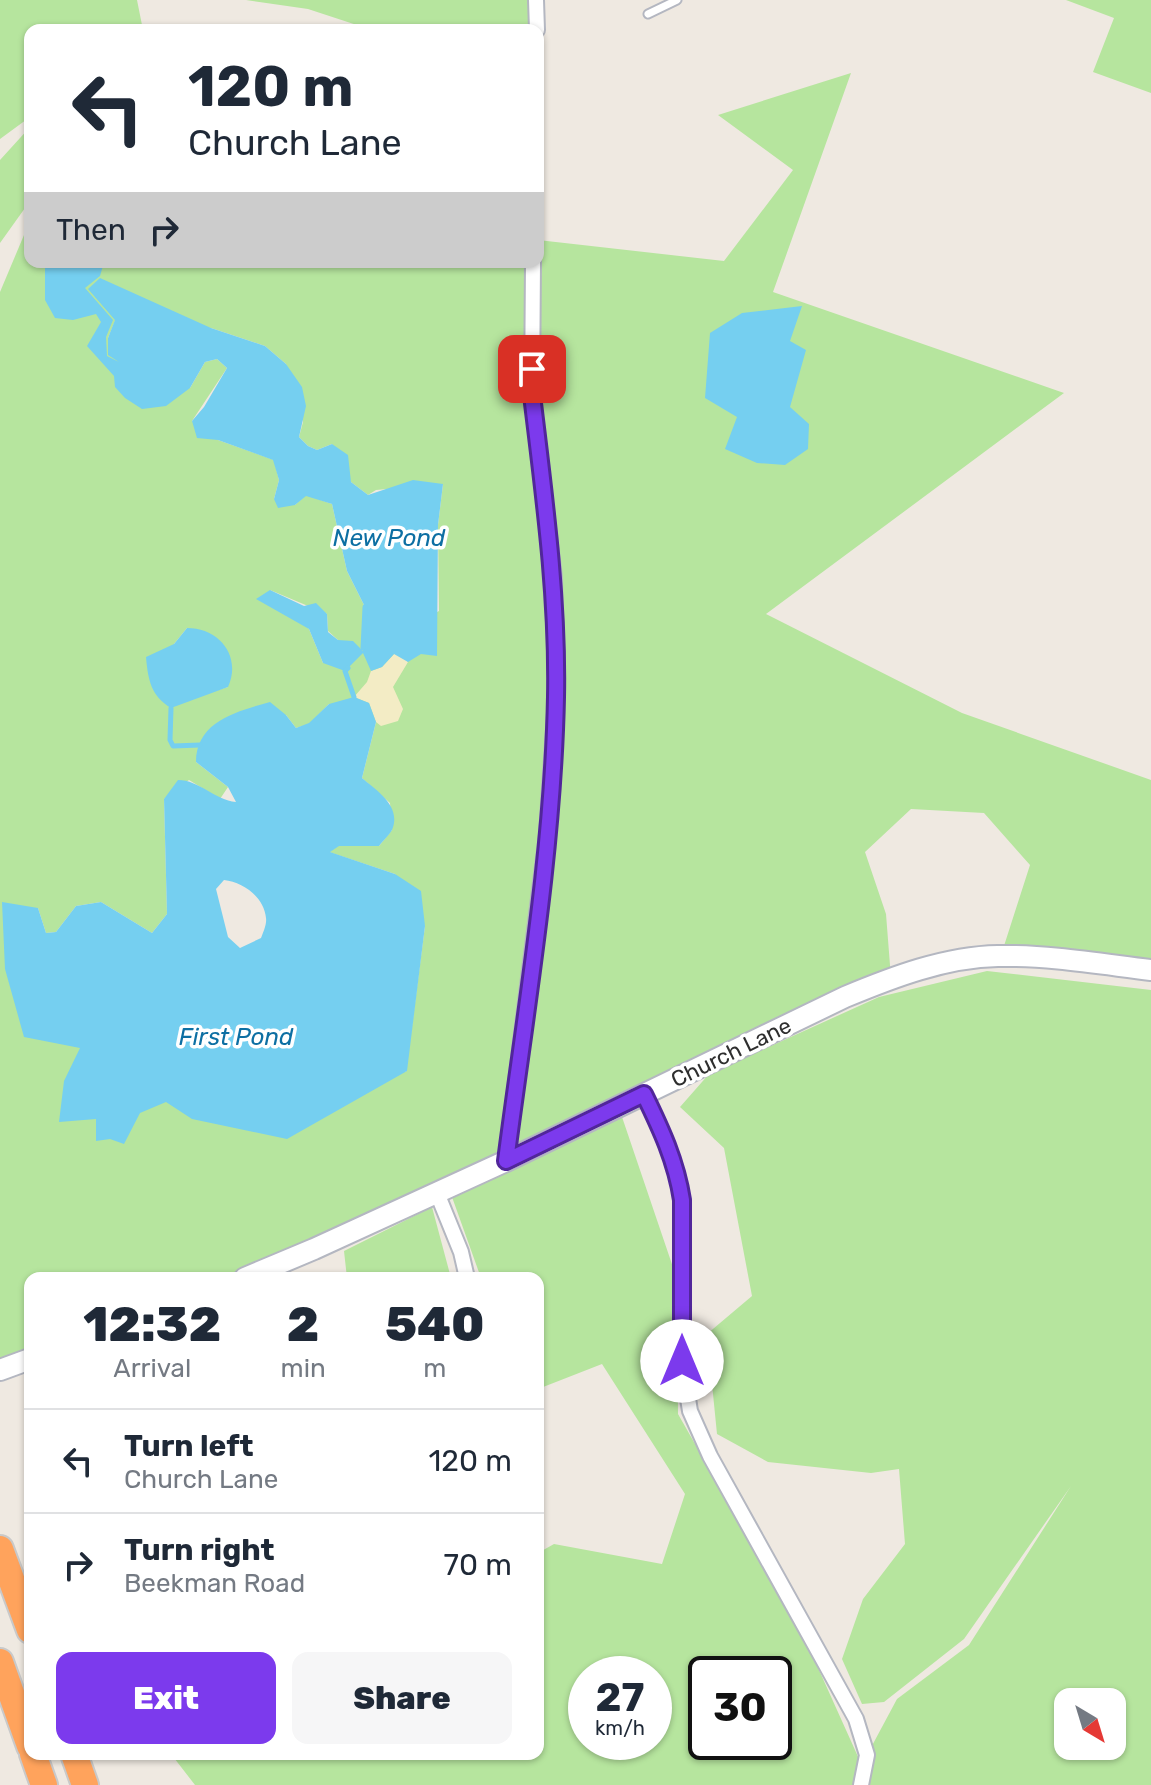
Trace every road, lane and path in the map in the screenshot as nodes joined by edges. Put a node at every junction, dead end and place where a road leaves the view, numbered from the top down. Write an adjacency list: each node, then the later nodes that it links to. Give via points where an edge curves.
1 (536, 0): 4 (street)
2 (677, 0): 3 (lane)
3 (648, 14)
4 (537, 24)
5 (533, 268): 8 (street, via 532,395 554,577 556,697 547,834)
6 (1151, 970): 7 (street, Church Lane, via 995,956 919,969 845,997)
7 (644, 1094): 8 (street, Church Lane); 22 (street, via 671,1150 680,1189 682,1361 690,1411 856,1719 867,1755)
8 (506, 1161): 9 (street, Church Lane)
9 (437, 1193): 10 (street, Church Lane); 11 (street)
10 (259, 1272)
11 (466, 1272)
12 (24, 1361): 13 (street)
13 (0, 1370)
14 (0, 1549): 15 (highway)
15 (24, 1614)
16 (0, 1662): 17 (highway)
17 (24, 1729)
18 (35, 1760): 20 (highway)
19 (76, 1760): 21 (highway)
20 (44, 1785)
21 (85, 1785)
22 (861, 1785)

